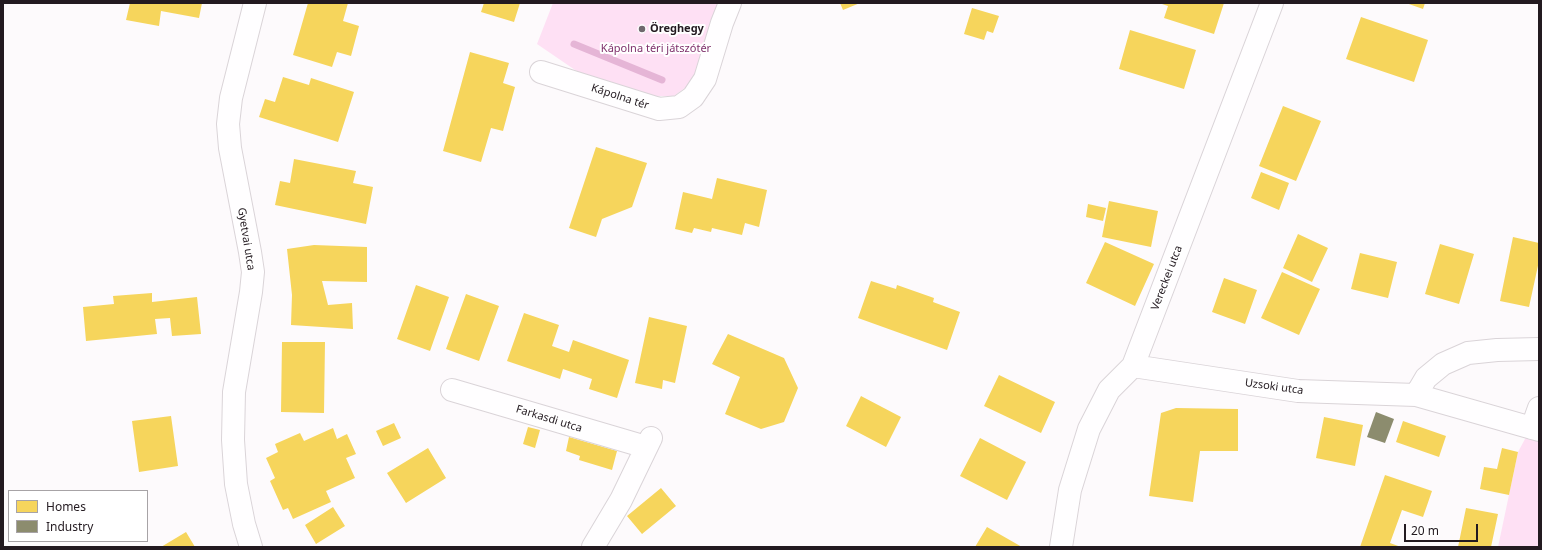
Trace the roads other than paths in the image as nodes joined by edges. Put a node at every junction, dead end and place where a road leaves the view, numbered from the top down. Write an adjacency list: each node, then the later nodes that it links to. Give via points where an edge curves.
1 (255, 3): 10 (street, Gyetvai utca, via 231,98 228,124 252,272 234,392 233,440 236,484)
2 (730, 3): 4 (street, Kápolna tér, via 705,79 694,97 679,107 659,109)
3 (1272, 3): 6 (street, Vereckei utca)
4 (541, 72)
5 (1539, 349): 8 (street, via 1468,354 1443,364 1426,378)
6 (1133, 366): 8 (street, Uzsoki utca, via 1298,391); 12 (street, Vereckei utca, via 1109,390 1089,429 1070,490)
7 (452, 390): 11 (street, Farkasdi utca, via 649,443 621,500)
8 (1416, 395): 9 (street, Uzsoki utca)
9 (1537, 422)
10 (251, 547)
11 (593, 547)
12 (1061, 547)

